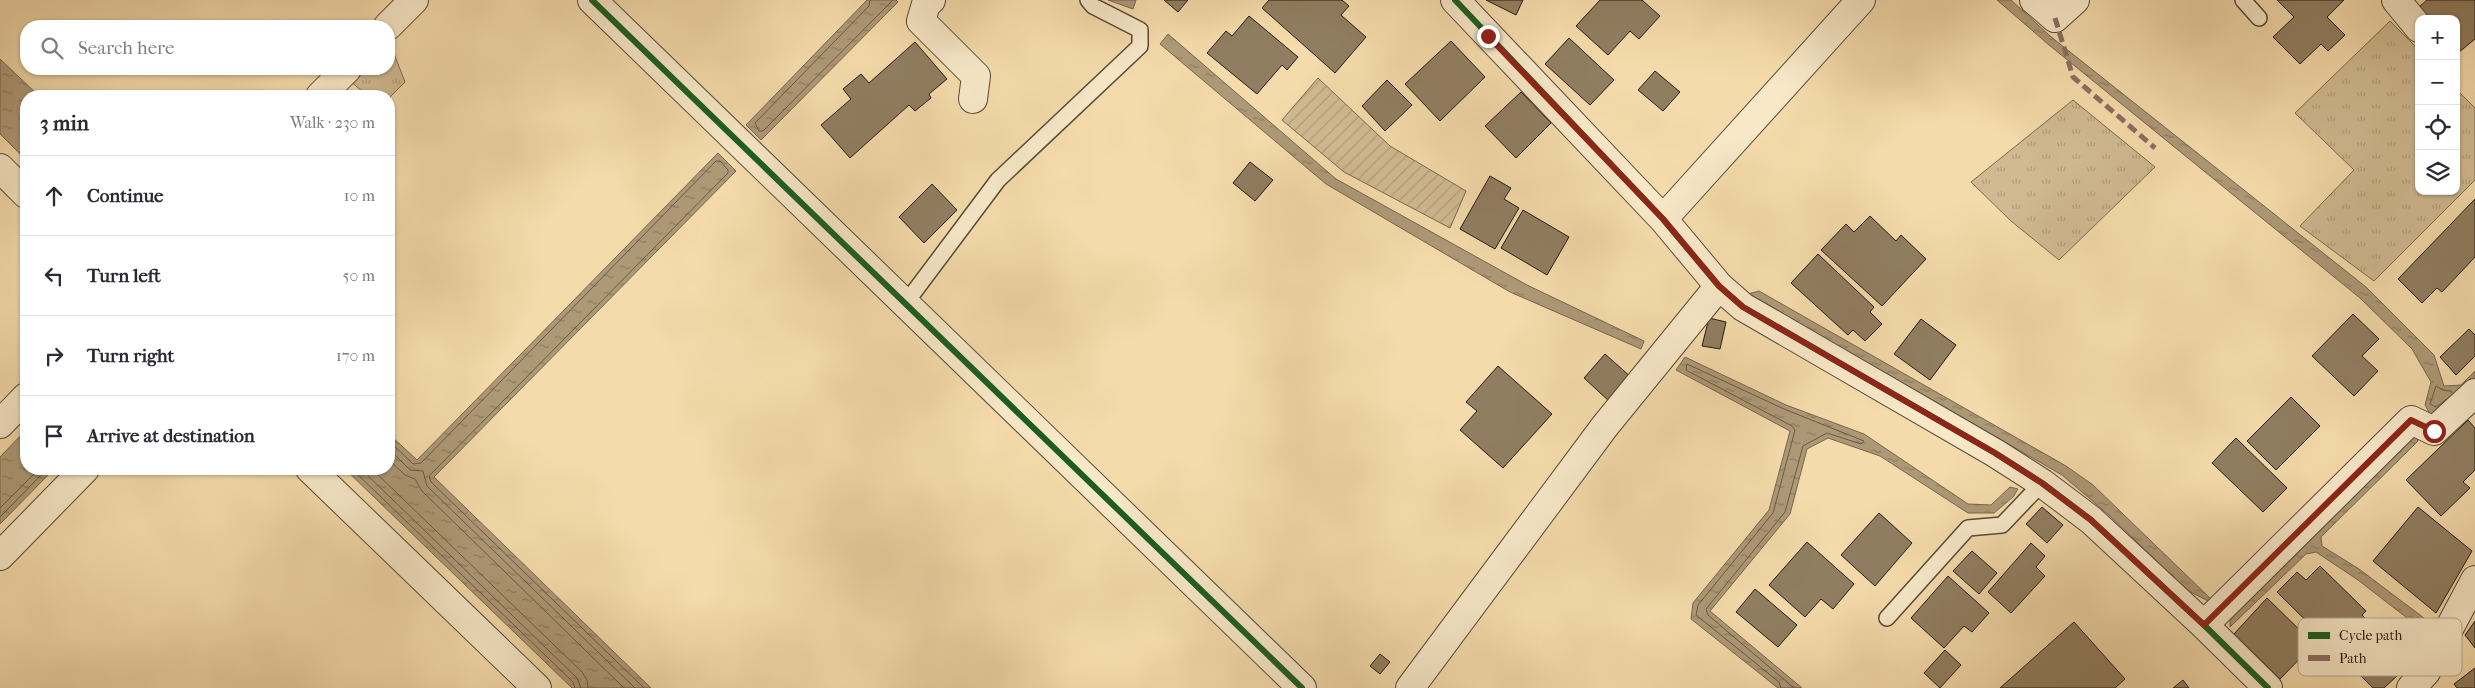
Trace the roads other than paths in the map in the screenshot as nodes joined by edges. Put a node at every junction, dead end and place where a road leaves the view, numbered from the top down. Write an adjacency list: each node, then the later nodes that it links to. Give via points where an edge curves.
1 (414, 0): 12 (street)
2 (592, 0): 21 (street)
3 (931, 0): 16 (street, via 926,4 921,21 976,76)
4 (1088, 0): 21 (lane, via 1093,6 1140,30 1140,46 998,180)
5 (1455, 0): 19 (street)
6 (1861, 0): 19 (street)
7 (2034, 0): 8 (street, via 2055,18)
8 (2075, 0)
9 (2243, 0): 11 (lane)
10 (2396, 0): 13 (street)
11 (2259, 18)
12 (394, 20)
13 (2415, 23)
14 (340, 75): 15 (street)
15 (326, 90)
16 (972, 99)
17 (0, 168): 18 (street)
18 (20, 188)
19 (1663, 219): 20 (street)
20 (1719, 286): 27 (street, via 1743,307); 36 (street, via 1605,426)
21 (905, 304): 35 (street)
22 (2475, 393): 32 (street, via 2434,431 2411,420)
23 (20, 403): 24 (street)
24 (0, 424)
25 (79, 475): 28 (street)
26 (316, 475): 34 (street)
27 (2042, 483): 30 (lane, via 2002,525 1968,528); 32 (street, via 2091,520)
28 (0, 556)
29 (2475, 580): 31 (street)
30 (1887, 618)
31 (2455, 618)
32 (2204, 625): 37 (street)
33 (2422, 676): 38 (street)
34 (537, 688)
35 (1302, 688)
36 (1410, 688)
37 (2268, 688)
38 (2411, 688)

